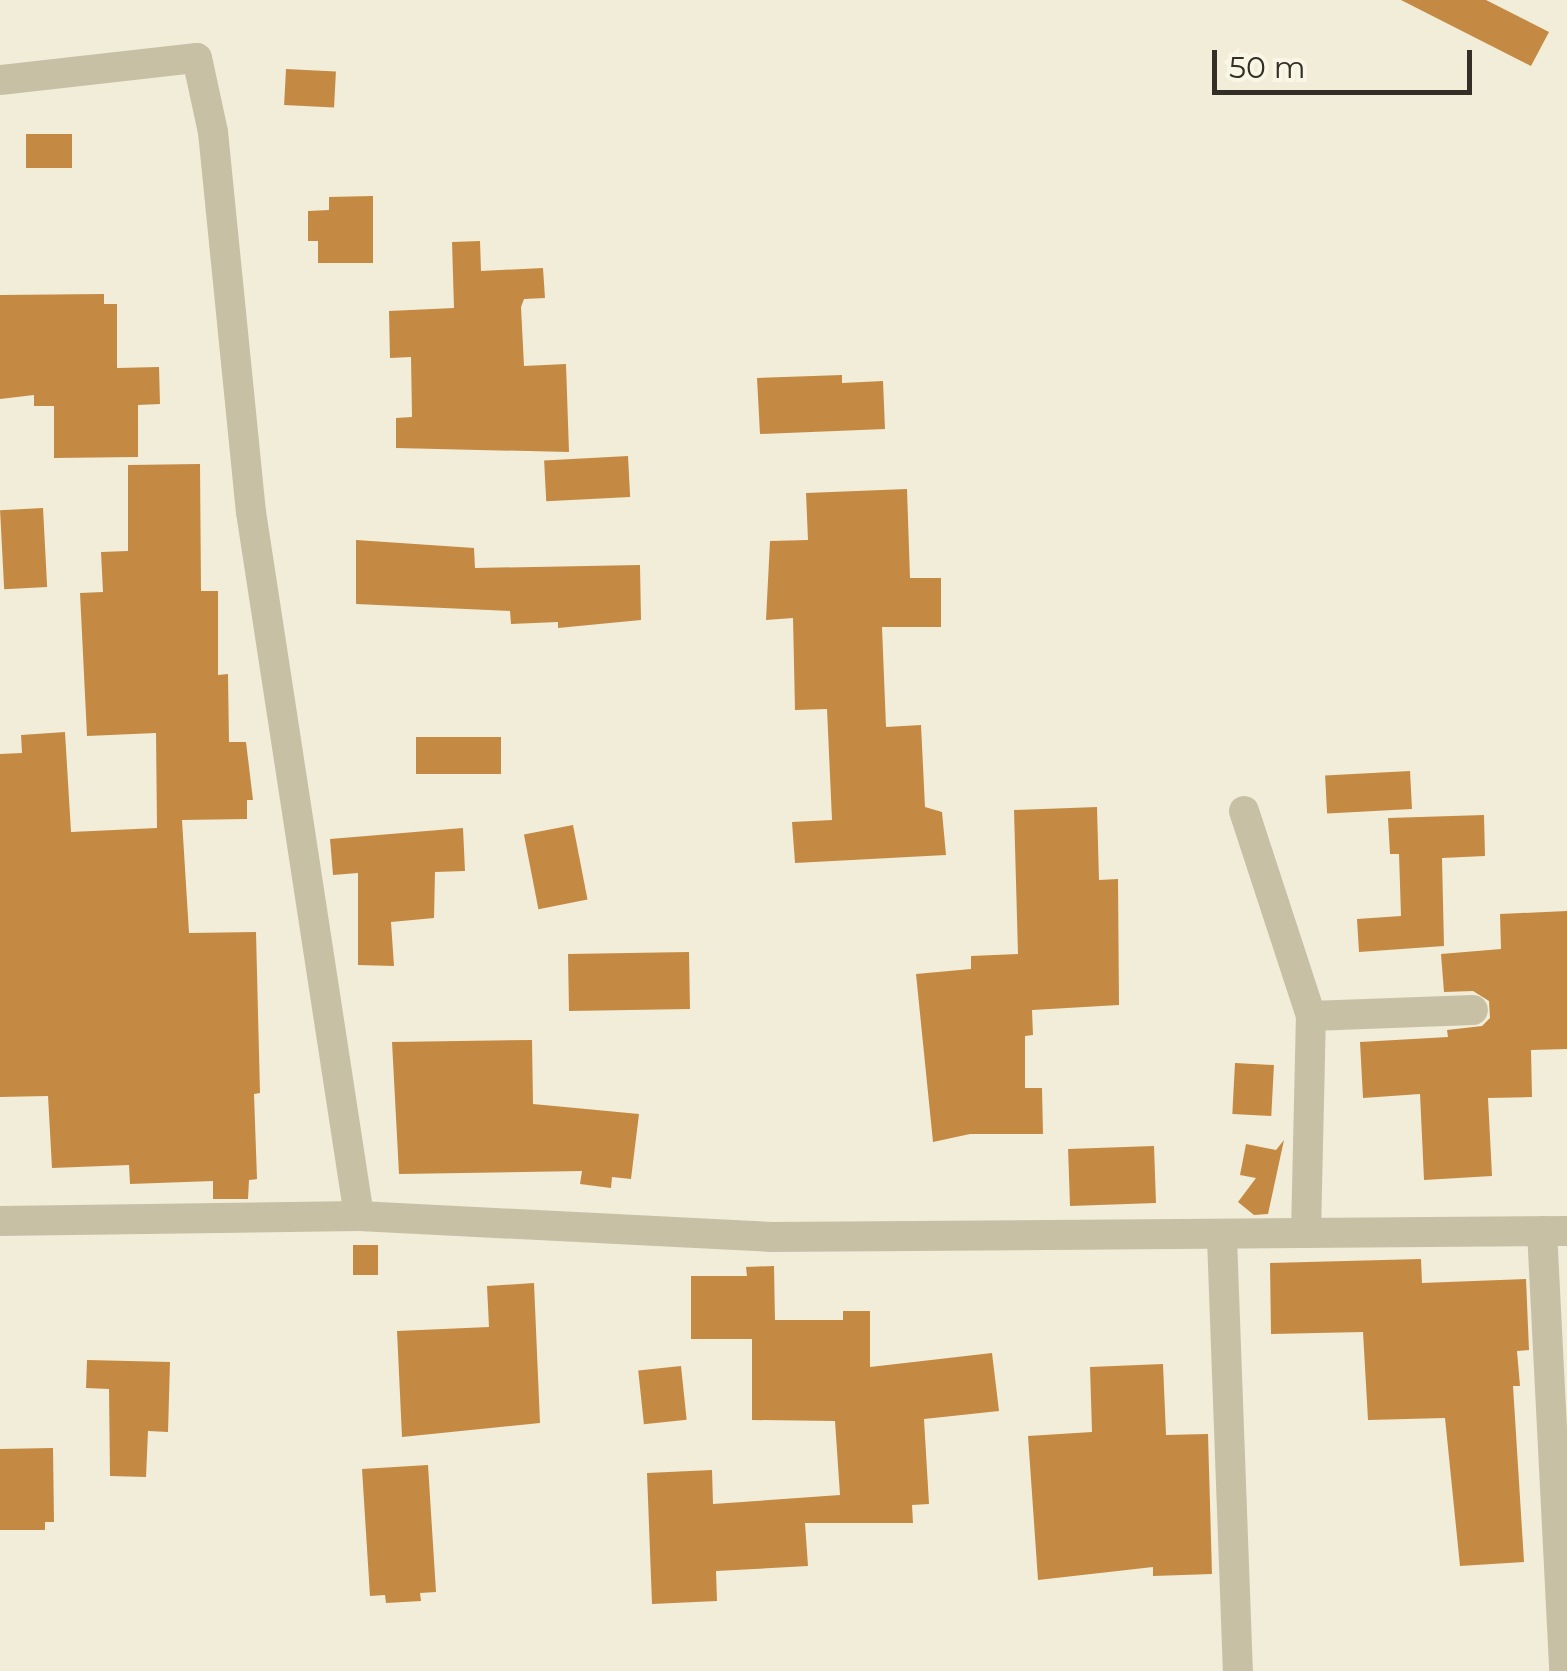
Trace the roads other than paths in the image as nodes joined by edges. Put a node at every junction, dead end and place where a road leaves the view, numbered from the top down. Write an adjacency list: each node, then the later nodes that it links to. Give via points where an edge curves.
1 (0, 80): 5 (street, via 197,58 213,132 251,512)
2 (1244, 811): 4 (street)
3 (1473, 1010): 4 (street)
4 (1310, 1016): 8 (street)
5 (359, 1216): 6 (street); 9 (street, via 771,1238)
6 (0, 1221)
7 (1554, 1231): 8 (street); 11 (street)
8 (1306, 1233): 9 (street)
9 (1222, 1238): 10 (street)
10 (1238, 1671)
11 (1564, 1671)

